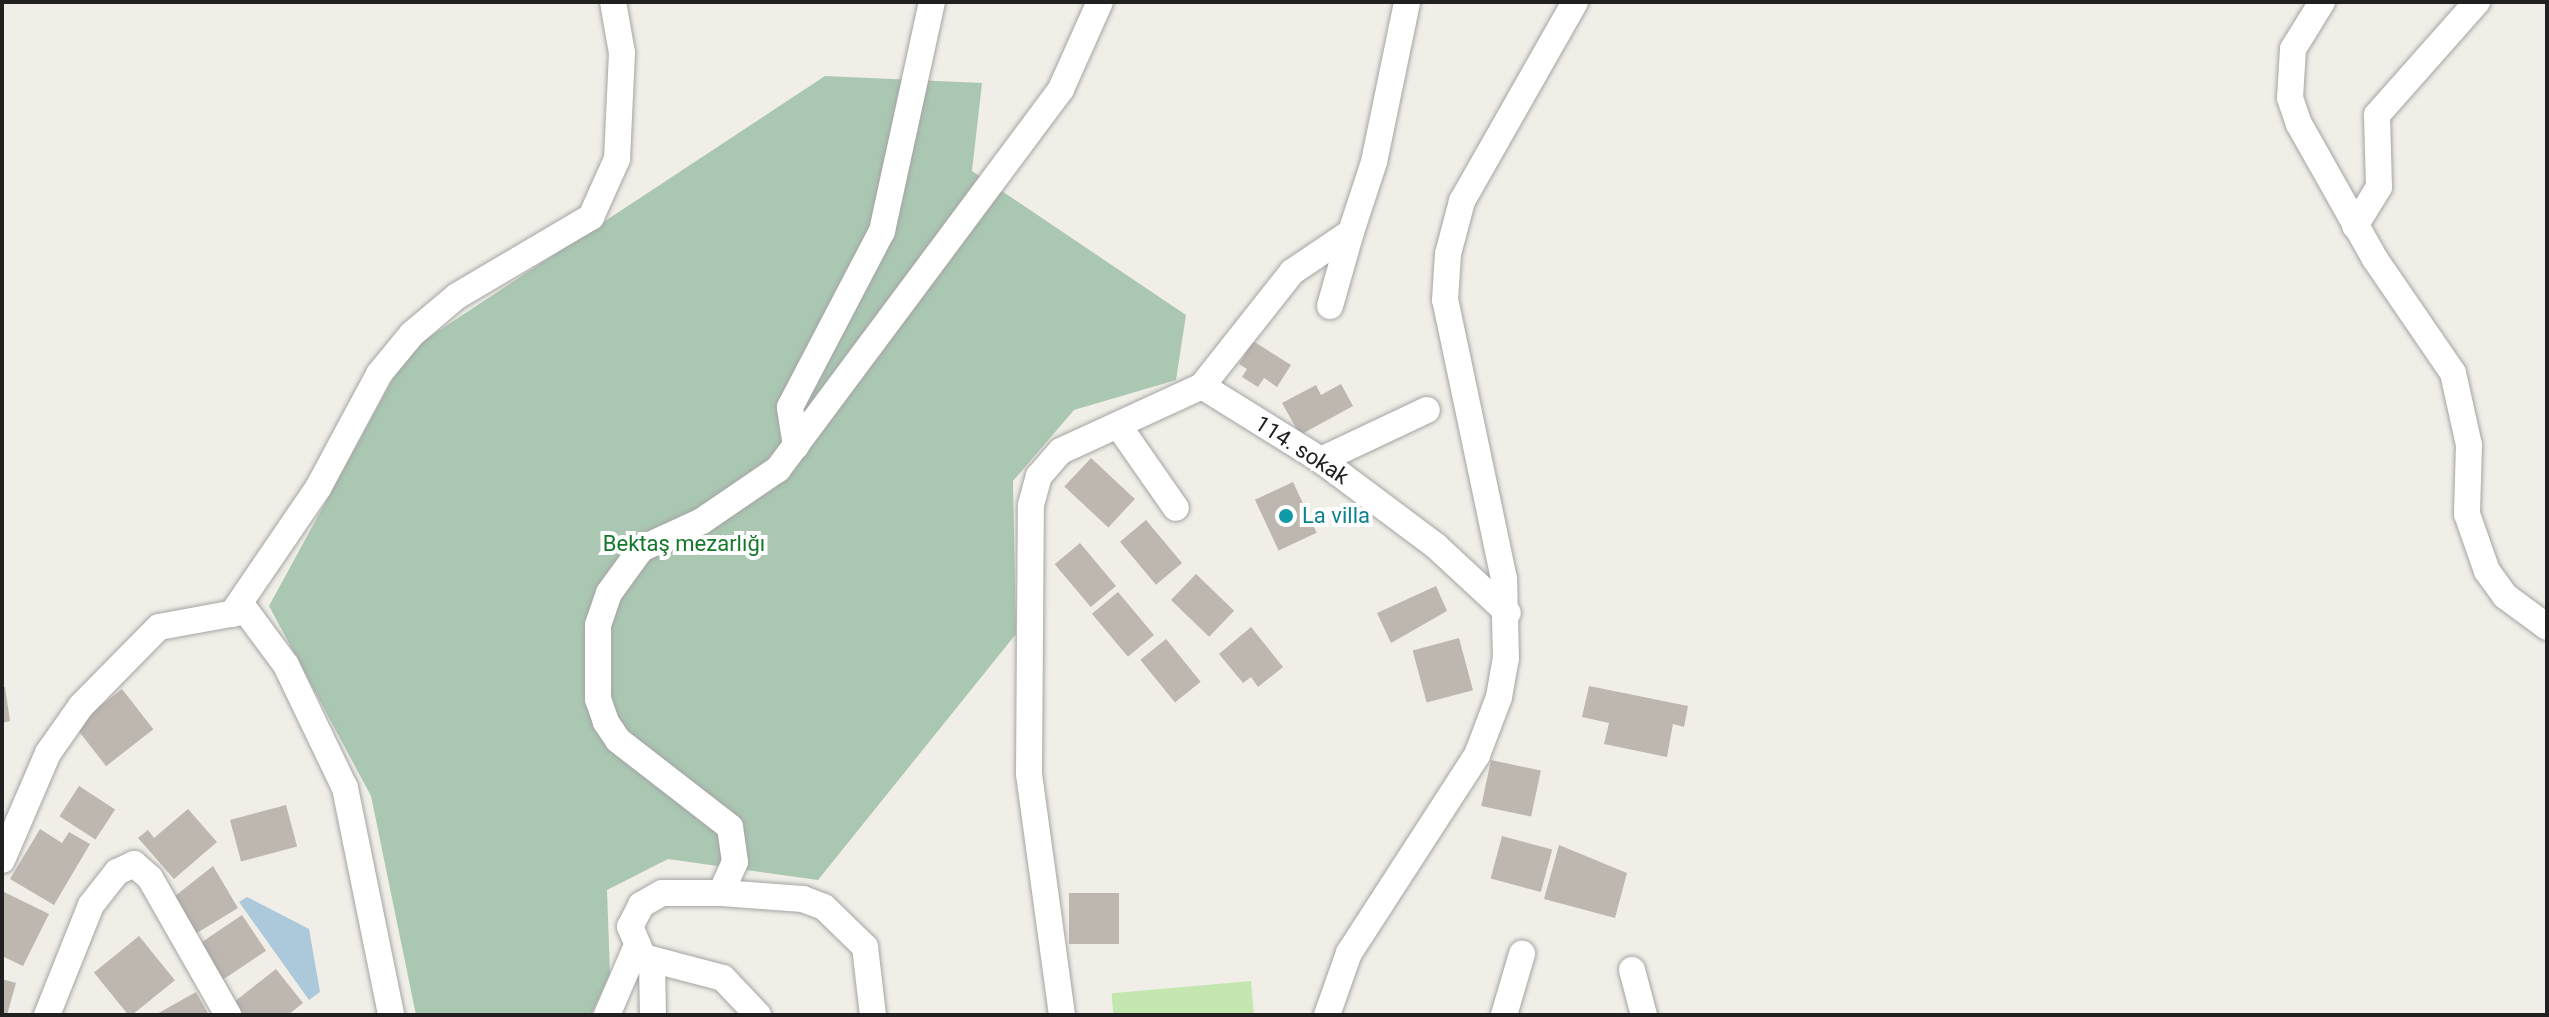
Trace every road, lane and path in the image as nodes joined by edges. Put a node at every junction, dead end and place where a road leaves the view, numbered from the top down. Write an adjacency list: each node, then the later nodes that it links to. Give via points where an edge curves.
1 (613, 2): 18 (street, via 622,53 617,159 591,217 457,296 412,334 379,374 318,488)
2 (932, 2): 14 (street, via 882,231 790,407)
3 (1100, 2): 14 (street, via 1061,89)
4 (1407, 2): 9 (street, via 1374,162)
5 (1575, 2): 17 (street, via 1462,201 1448,254 1445,300)
6 (2322, 2): 8 (street, via 2293,49 2290,98)
7 (2477, 2): 8 (street, via 2377,115 2379,187)
8 (2355, 226): 19 (street, via 2453,373 2468,432 2467,514 2487,571 2505,596)
9 (1351, 232): 10 (street); 11 (street, via 1292,272)
10 (1330, 306)
11 (1202, 386): 13 (street); 15 (street, 114. sokak)
12 (1427, 410): 15 (street)
13 (1118, 425): 16 (street); 32 (street, via 1061,451 1039,476 1031,505 1029,774)
14 (796, 446): 21 (street, via 751,492 641,549 609,593 598,625 598,699 606,722 618,740 730,827 735,862)
15 (1321, 460): 17 (street, 114. sokak, via 1436,546)
16 (1176, 508)
17 (1508, 613): 33 (street, via 1499,697 1477,755 1349,953)
18 (232, 614): 20 (street, via 159,627 81,706 48,753); 27 (street, via 246,611 286,665 345,788)
19 (2547, 627)
20 (2, 860)
21 (721, 893): 23 (street, via 651,897 630,927); 31 (street, via 803,899 841,918 865,947)
22 (1522, 954): 34 (street)
23 (644, 956): 28 (street); 29 (street); 30 (street, via 723,978)
24 (1632, 970): 35 (street)
25 (47, 1015): 26 (street, via 91,905 117,872 134,864 150,878)
26 (228, 1015)
27 (391, 1015)
28 (607, 1015)
29 (653, 1015)
30 (758, 1015)
31 (873, 1015)
32 (1062, 1015)
33 (1327, 1015)
34 (1504, 1015)
35 (1644, 1015)

